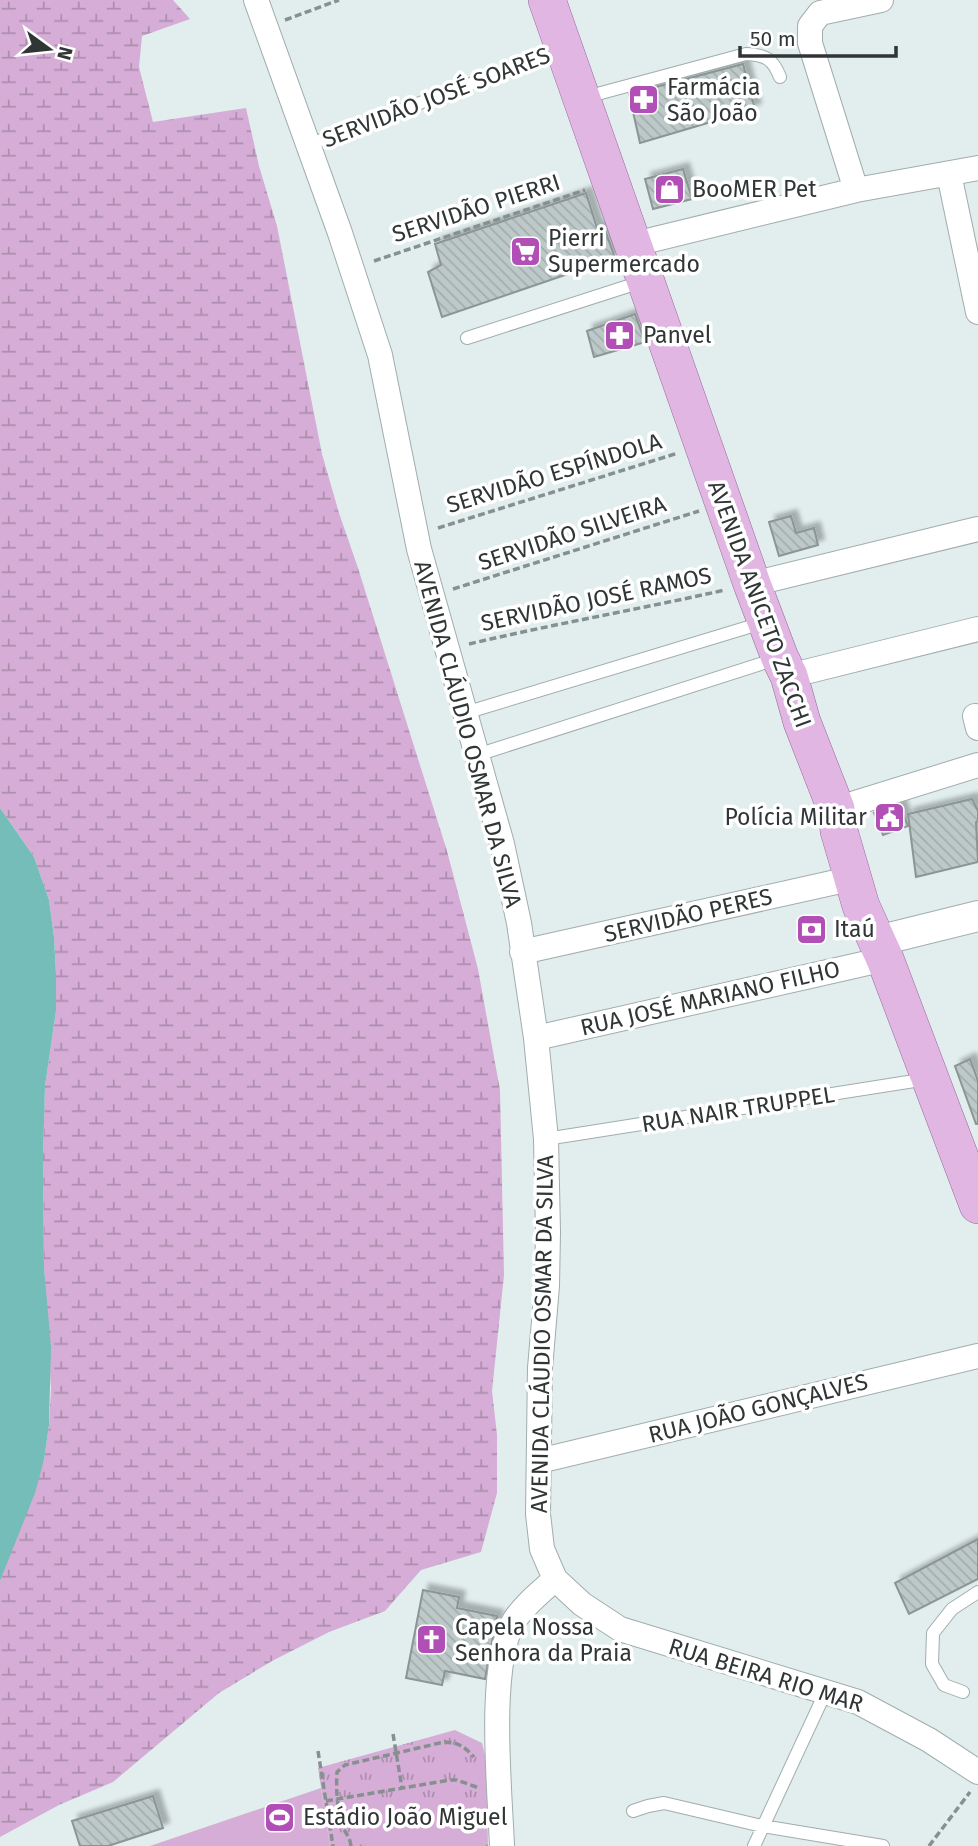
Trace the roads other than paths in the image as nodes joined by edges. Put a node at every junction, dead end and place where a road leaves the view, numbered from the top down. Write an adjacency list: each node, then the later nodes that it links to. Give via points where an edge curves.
1 (256, 0): 7 (street, AVENIDA CLÁUDIO OSMAR DA SILVA)
2 (547, 0): 4 (main road, AVENIDA ANICETO ZACCHI)
3 (881, 0): 10 (street, via 820,13 810,26 810,43)
4 (565, 49): 6 (main road, AVENIDA ANICETO ZACCHI); 7 (lane, SERVIDÃO JOSÉ SOARES)
5 (780, 77): 6 (lane, via 774,62 763,54 746,54)
6 (582, 98): 11 (main road, AVENIDA ANICETO ZACCHI)
7 (308, 145): 20 (street, AVENIDA CLÁUDIO OSMAR DA SILVA, via 380,355 416,535)
8 (978, 168): 9 (street)
9 (950, 174): 10 (street); 13 (street)
10 (856, 190): 11 (street)
11 (631, 245): 12 (main road, AVENIDA ANICETO ZACCHI)
12 (644, 281): 14 (lane); 16 (main road, AVENIDA ANICETO ZACCHI)
13 (978, 312)
14 (467, 338)
15 (978, 529): 16 (street)
16 (752, 584): 17 (main road, AVENIDA ANICETO ZACCHI)
17 (767, 622): 19 (main road, AVENIDA ANICETO ZACCHI); 20 (lane)
18 (978, 629): 19 (street)
19 (784, 667): 21 (lane); 23 (main road, AVENIDA ANICETO ZACCHI)
20 (464, 713): 21 (street, AVENIDA CLÁUDIO OSMAR DA SILVA)
21 (477, 755): 27 (street, AVENIDA CLÁUDIO OSMAR DA SILVA, via 502,844)
22 (978, 765): 23 (street)
23 (835, 809): 24 (main road, AVENIDA ANICETO ZACCHI)
24 (854, 878): 26 (main road, AVENIDA ANICETO ZACCHI); 27 (street, SERVIDÃO PERES)
25 (978, 916): 26 (street)
26 (881, 950): 28 (street, RUA JOSÉ MARIANO FILHO); 29 (main road, AVENIDA ANICETO ZACCHI)
27 (522, 952): 28 (street, AVENIDA CLÁUDIO OSMAR DA SILVA)
28 (536, 1038): 30 (street, AVENIDA CLÁUDIO OSMAR DA SILVA)
29 (931, 1079): 30 (lane, RUA NAIR TRUPPEL); 31 (main road, AVENIDA ANICETO ZACCHI)
30 (546, 1139): 33 (street, AVENIDA CLÁUDIO OSMAR DA SILVA, via 547,1286)
31 (978, 1205)
32 (978, 1356): 33 (street, RUA JOÃO GONÇALVES)
33 (539, 1461): 34 (street, AVENIDA CLÁUDIO OSMAR DA SILVA, via 539,1532)
34 (555, 1579): 36 (street, RUA BEIRA RIO MAR, via 620,1629); 41 (street, via 513,1622 506,1644 498,1695)
35 (978, 1592): 37 (lane, via 952,1609 933,1633 932,1664 944,1685)
36 (826, 1690): 38 (street, RUA BEIRA RIO MAR, via 880,1712); 40 (lane)
37 (963, 1692)
38 (978, 1772)
39 (633, 1811): 40 (lane, via 664,1803)
40 (762, 1826): 42 (lane); 43 (lane)
41 (502, 1846)
42 (754, 1846)
43 (883, 1846)

